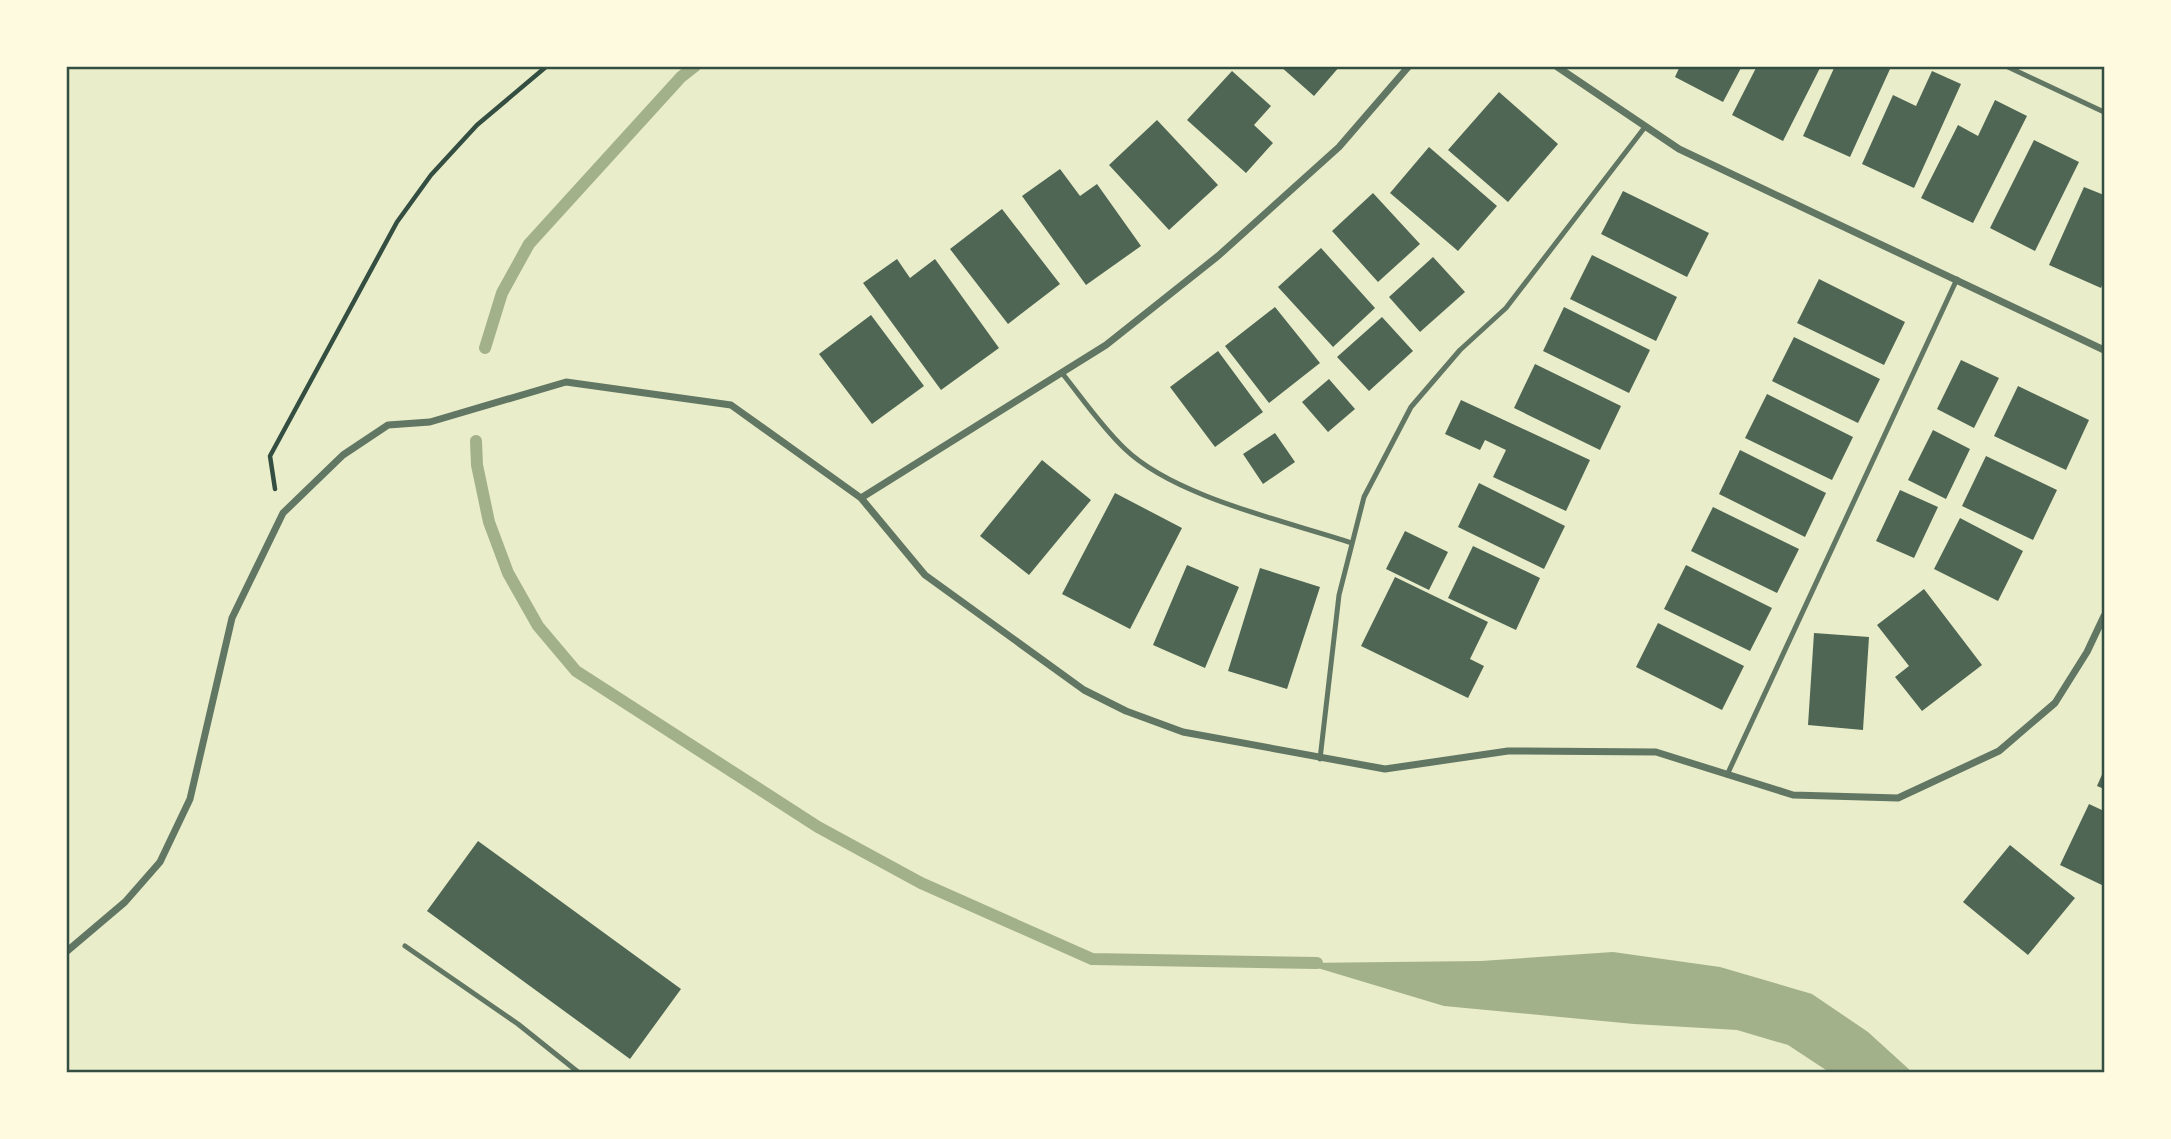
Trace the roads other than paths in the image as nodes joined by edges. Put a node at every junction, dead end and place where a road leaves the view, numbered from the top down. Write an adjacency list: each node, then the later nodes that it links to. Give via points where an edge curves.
1 (1409, 66): 8 (street, via 1339,147 1218,256 1106,345)
2 (1556, 66): 5 (street)
3 (2006, 66): 4 (lane)
4 (2105, 112)
5 (1646, 127): 6 (street, via 1679,149); 10 (lane, via 1506,308 1460,350 1411,407 1364,497)
6 (1957, 279): 7 (street); 13 (lane)
7 (2105, 350)
8 (1062, 373): 9 (street); 10 (lane, via 1125,449 1156,471 1209,496)
9 (861, 498): 12 (street, via 925,575 1084,690 1183,732); 15 (street, via 731,405 566,382 430,422 388,425 343,455 283,513 232,618 190,799 160,862 125,902)
10 (1352, 543): 12 (lane, via 1339,595)
11 (2105, 616): 13 (street, via 2055,703 1999,751 1898,798 1793,795)
12 (1320, 759): 13 (street, via 1385,769 1508,751 1656,752)
13 (1727, 775)
14 (405, 946): 16 (lane, via 518,1024)
15 (66, 951)
16 (579, 1073)

